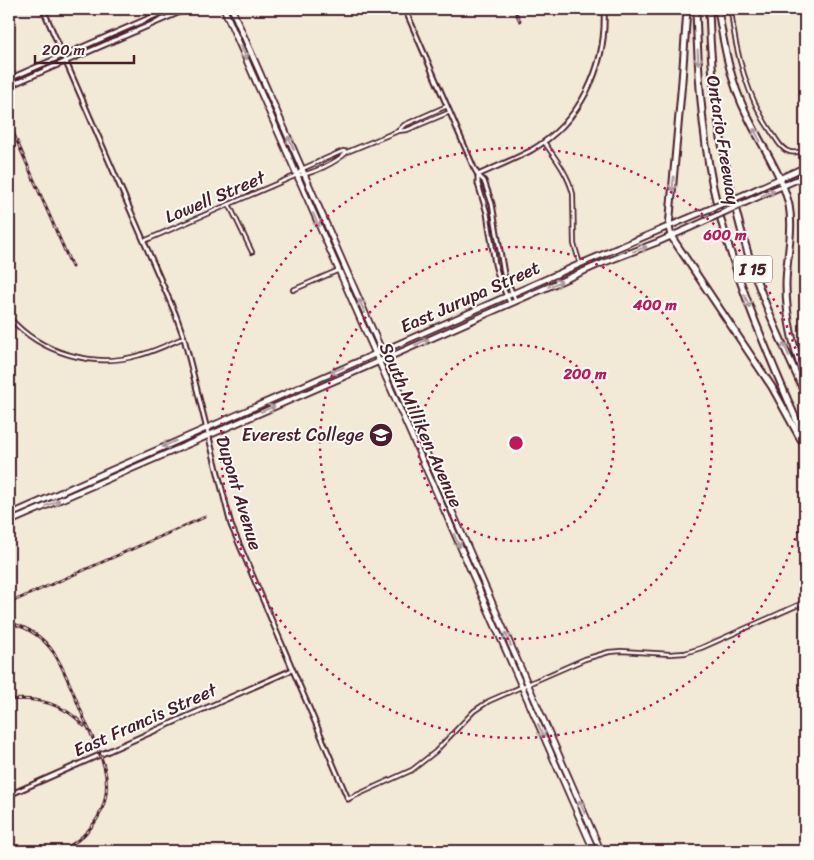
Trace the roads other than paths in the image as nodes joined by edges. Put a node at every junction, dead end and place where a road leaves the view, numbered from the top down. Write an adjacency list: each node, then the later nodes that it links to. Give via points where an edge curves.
1 (43, 9): 13 (street, Dupont Avenue)
2 (170, 9): 13 (street)
3 (187, 9): 14 (street)
4 (224, 9): 25 (main road, South Milliken Avenue, one-way to 25)
5 (232, 9): 24 (main road, South Milliken Avenue, one-way to 5)
6 (405, 9): 17 (street)
7 (604, 9): 20 (street, via 603,45 588,89 568,119)
8 (687, 9): 32 (highway, one-way to 32)
9 (696, 9): 53 (highway, Ontario Freeway / I 15, one-way to 53, via 700,104 713,187 746,299)
10 (709, 9): 50 (highway, Ontario Freeway / I 15, one-way to 10, via 750,261 729,183 715,103)
11 (718, 9): 29 (highway, one-way to 11, via 746,115 736,89 724,48)
12 (731, 9): 21 (street, via 743,70 762,116 784,149)
13 (63, 56): 14 (street, Dupont Avenue); 15 (street)
14 (66, 61): 16 (street); 34 (street, Dupont Avenue)
15 (9, 79)
16 (9, 86)
17 (447, 106): 18 (street); 19 (street, Lowell Street, via 404,124)
18 (450, 112): 19 (street, Lowell Street); 27 (street)
19 (398, 131): 22 (street, Lowell Street)
20 (544, 142): 27 (street); 36 (street, via 572,188 574,244)
21 (805, 150)
22 (347, 152): 24 (street, Lowell Street); 26 (street, Lowell Street, via 342,158)
23 (805, 167): 29 (main road, East Jurupa Street)
24 (302, 169): 25 (street, Lowell Street); 26 (main road, South Milliken Avenue)
25 (297, 175): 26 (street, Lowell Street); 31 (street, Lowell Street); 37 (main road, South Milliken Avenue, one-way to 37)
26 (305, 175): 45 (main road, South Milliken Avenue, one-way to 26)
27 (478, 175): 39 (street, via 484,181 492,204 503,266); 40 (street, via 488,213 495,264)
28 (805, 176): 30 (main road, East Jurupa Street)
29 (780, 178): 30 (highway); 32 (main road, East Jurupa Street, bridge)
30 (783, 186): 33 (main road, East Jurupa Street, one-way to 30, bridge); 49 (highway, via 791,218 786,308 790,334)
31 (229, 204): 34 (street, Lowell Street); 35 (street)
32 (669, 227): 33 (highway); 36 (main road, East Jurupa Street)
33 (672, 236): 41 (main road, East Jurupa Street, one-way to 33); 54 (highway, via 772,387)
34 (144, 241): 44 (street, Dupont Avenue)
35 (252, 252)
36 (580, 264): 39 (main road, East Jurupa Street)
37 (339, 270): 38 (street); 46 (main road, South Milliken Avenue)
38 (293, 290)
39 (513, 294): 40 (main road, East Jurupa Street); 41 (street)
40 (507, 296): 42 (street); 45 (main road, East Jurupa Street)
41 (516, 301): 42 (main road, East Jurupa Street)
42 (510, 303): 47 (main road, East Jurupa Street, one-way to 42)
43 (9, 317): 44 (street, via 45,345 84,358 112,360 140,356)
44 (184, 338): 51 (street, Dupont Avenue)
45 (382, 351): 46 (main road, East Jurupa Street); 47 (main road, South Milliken Avenue)
46 (374, 354): 48 (main road, South Milliken Avenue); 51 (main road, East Jurupa Street, one-way to 51)
47 (385, 359): 48 (main road, East Jurupa Street); 59 (main road, South Milliken Avenue, one-way to 47)
48 (378, 362): 52 (main road, East Jurupa Street, one-way to 48); 60 (main road, South Milliken Avenue, one-way to 60)
49 (805, 382)
50 (805, 394)
51 (206, 428): 52 (street, Dupont Avenue); 55 (main road, East Jurupa Street, one-way to 55)
52 (207, 435): 56 (main road, East Jurupa Street, one-way to 52); 58 (street, Dupont Avenue, via 231,525)
53 (805, 440)
54 (805, 445)
55 (9, 515)
56 (9, 522)
57 (805, 602): 59 (street, via 689,652 609,652)
58 (292, 670): 61 (street, East Francis Street); 62 (street, Dupont Avenue)
59 (528, 684): 60 (street); 64 (main road, South Milliken Avenue, one-way to 59)
60 (521, 687): 62 (street, via 474,711 435,752 412,770); 63 (main road, South Milliken Avenue, one-way to 63)
61 (9, 795)
62 (348, 799)
63 (594, 851)
64 (601, 851)

